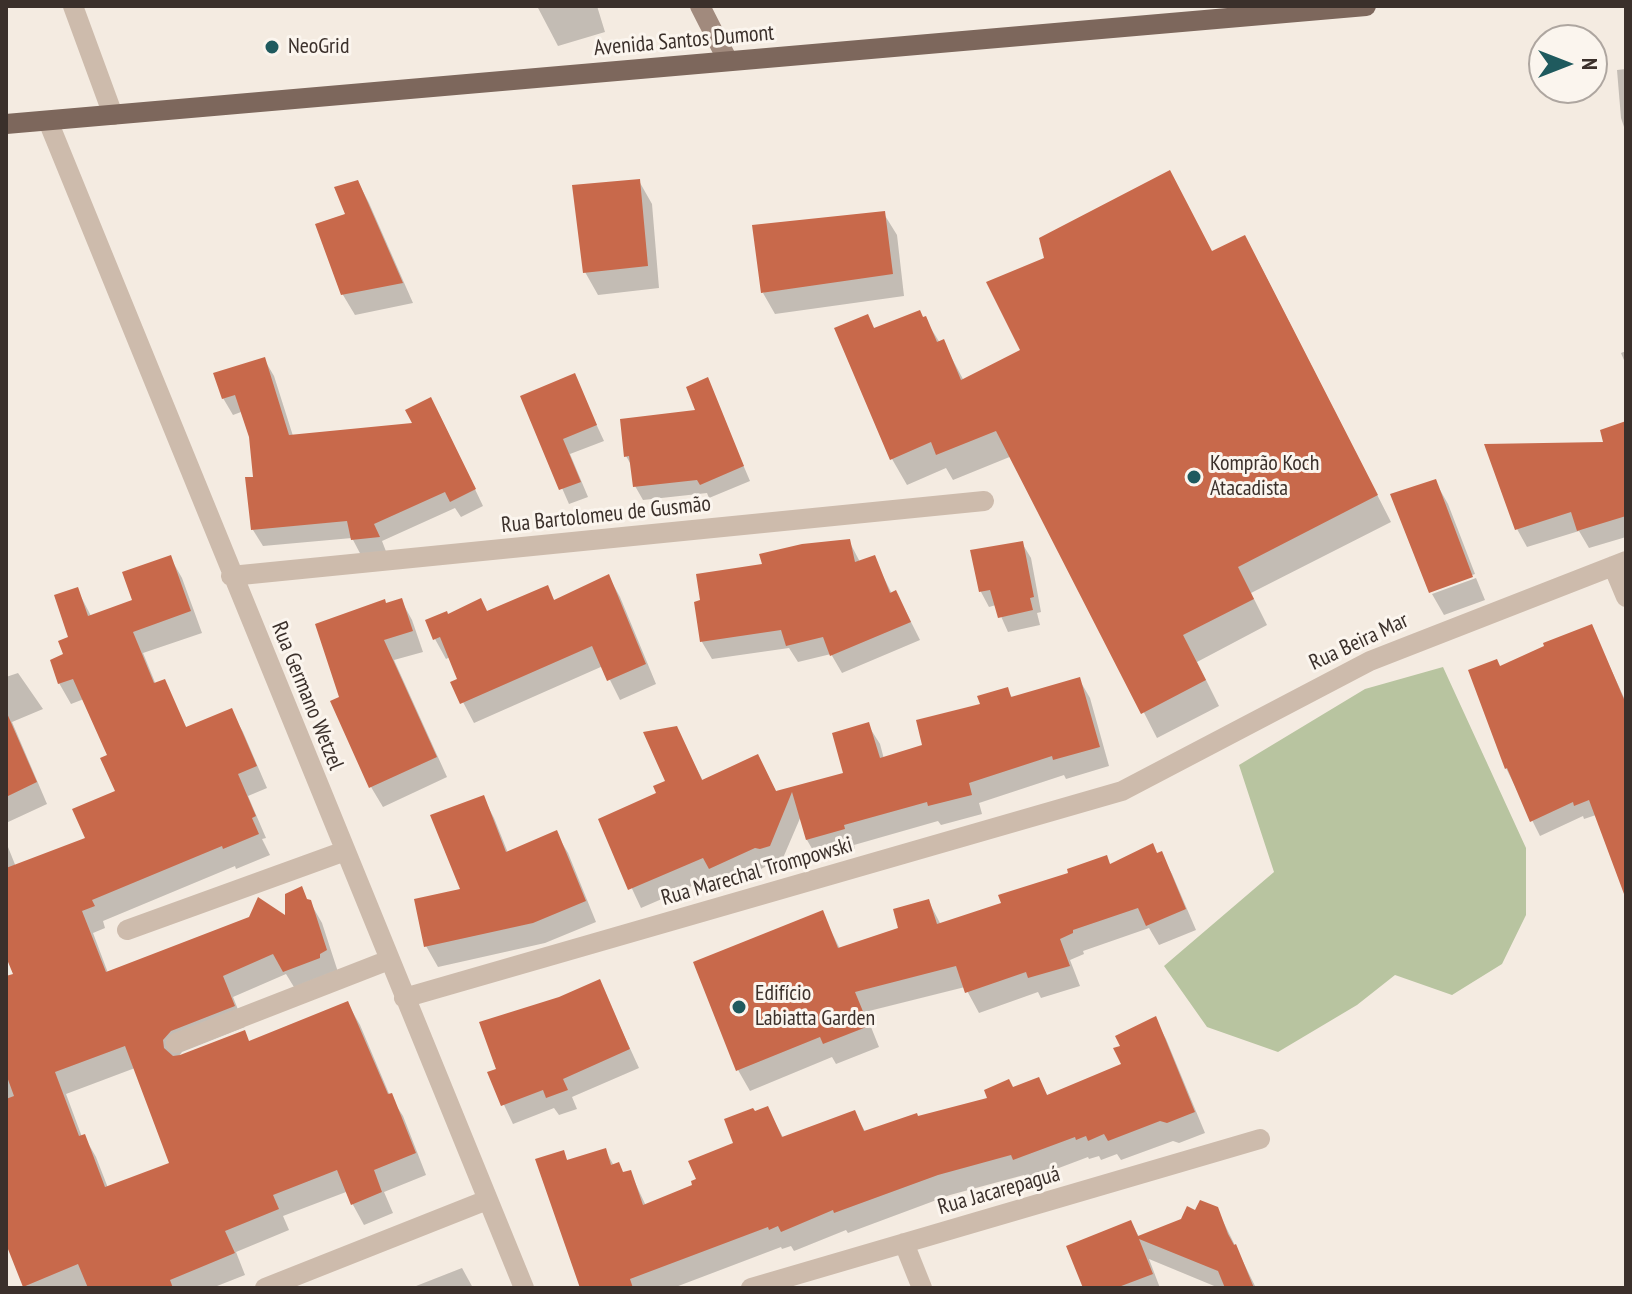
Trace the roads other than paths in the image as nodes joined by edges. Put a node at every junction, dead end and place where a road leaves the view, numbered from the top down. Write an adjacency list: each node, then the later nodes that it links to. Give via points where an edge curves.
1 (73, 6): 5 (street)
2 (700, 6): 4 (street)
3 (1366, 6): 4 (main road, Avenida Santos Dumont)
4 (728, 61): 5 (main road, Avenida Santos Dumont)
5 (113, 115): 6 (main road, Avenida Santos Dumont)
6 (48, 121): 7 (main road, Avenida Santos Dumont); 10 (street, Rua Germano Wetzel)
7 (6, 124)
8 (984, 501): 10 (street, Rua Bartolomeu de Gusmão)
9 (1620, 563): 11 (street); 12 (street, Rua Beira Mar, via 1370,661)
10 (231, 576): 13 (street, Rua Germano Wetzel)
11 (1626, 597)
12 (1122, 791): 16 (street, Rua Marechal Trompowski)
13 (345, 851): 14 (street); 15 (street, Rua Germano Wetzel)
14 (127, 930)
15 (389, 960): 16 (street, Rua Germano Wetzel); 17 (street)
16 (404, 998): 19 (street, Rua Germano Wetzel)
17 (176, 1043)
18 (1260, 1139): 20 (street, Rua Jacarepaguá)
19 (487, 1200): 21 (street); 22 (street, Rua Germano Wetzel)
20 (904, 1243): 23 (street, Rua Jacarepaguá); 24 (street)
21 (265, 1288)
22 (524, 1288)
23 (751, 1288)
24 (922, 1288)

